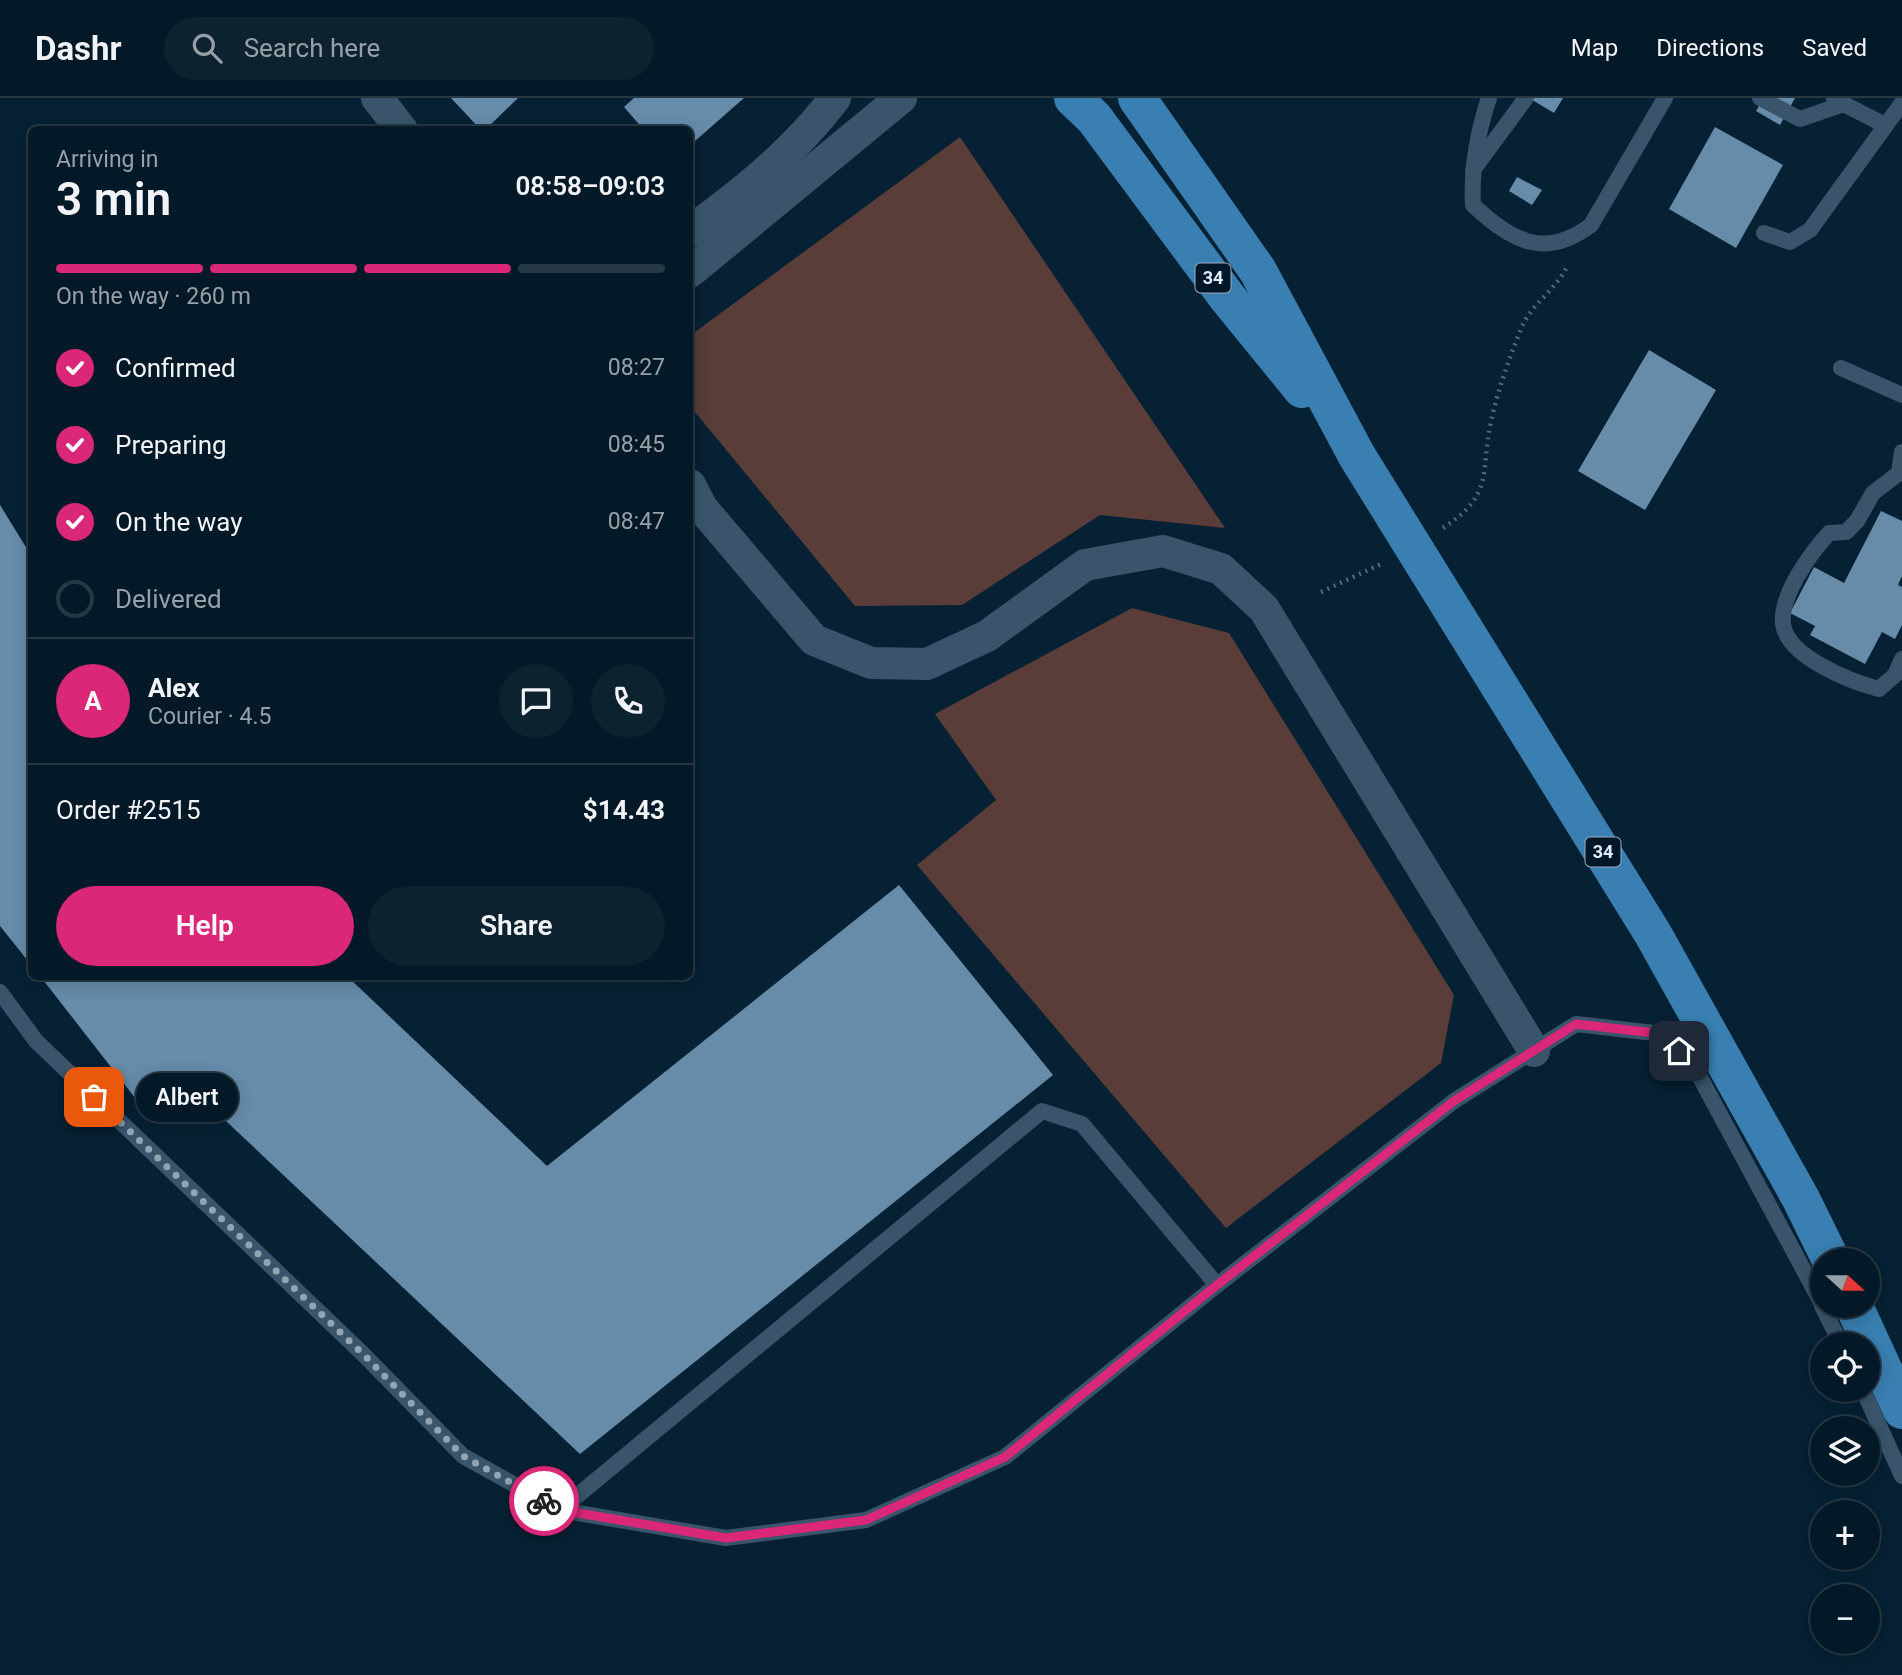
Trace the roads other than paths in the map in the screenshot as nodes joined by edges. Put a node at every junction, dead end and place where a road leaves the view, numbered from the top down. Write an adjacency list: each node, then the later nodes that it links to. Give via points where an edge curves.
1 (377, 98): 13 (street)
2 (835, 98): 15 (street, via 805,136)
3 (901, 98): 17 (street)
4 (1073, 98): 21 (main road, 34, via 1094,118 1227,297)
5 (1137, 98): 21 (main road, 34, via 1258,271)
6 (1489, 98): 14 (lane)
7 (1526, 98): 14 (lane)
8 (1665, 98): 14 (lane, via 1591,225 1573,239 1543,245 1497,228 1473,205)
9 (1760, 98): 10 (lane, via 1800,120)
10 (1839, 100): 12 (lane)
11 (1902, 103): 12 (lane)
12 (1885, 125): 16 (lane, via 1810,230 1790,242)
13 (399, 126)
14 (1471, 172)
15 (693, 229)
16 (1764, 233)
17 (693, 270)
18 (1841, 368): 19 (lane)
19 (1902, 395)
20 (1902, 452): 22 (lane)
21 (1357, 456): 27 (main road, 34, via 1653,933)
22 (1901, 473): 24 (lane, via 1874,493 1846,532 1829,533 1808,556 1785,605 1783,626 1796,646 1819,665 1879,689 1895,675)
23 (694, 497): 26 (street, via 814,640 872,663 927,664 987,636 1085,565 1163,551 1221,569 1264,609)
24 (1902, 659)
25 (0, 992): 34 (lane, via 36,1041 463,1456)
26 (1534, 1051): 28 (lane, via 1576,1024 1663,1034 1695,1068); 29 (lane, via 1454,1101)
27 (1825, 1248)
28 (1810, 1283)
29 (1217, 1285): 34 (lane, via 1005,1457 866,1520 726,1538); 34 (lane, via 1082,1124 1042,1111)
30 (1860, 1318): 32 (main road)
31 (1868, 1402): 33 (lane)
32 (1902, 1410)
33 (1902, 1476)
34 (560, 1510)

